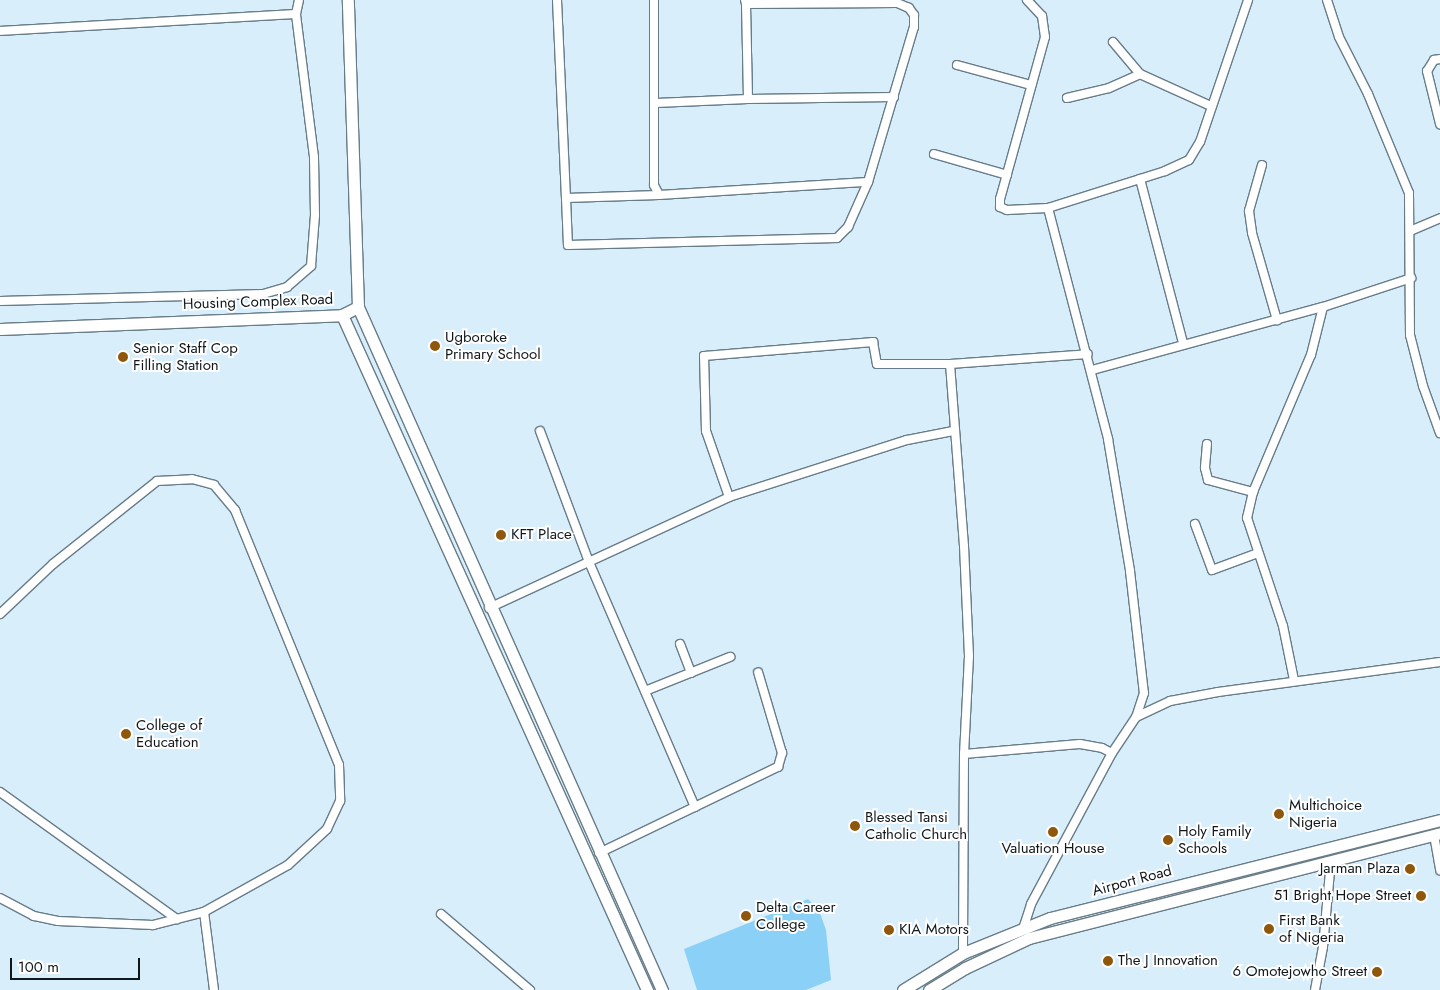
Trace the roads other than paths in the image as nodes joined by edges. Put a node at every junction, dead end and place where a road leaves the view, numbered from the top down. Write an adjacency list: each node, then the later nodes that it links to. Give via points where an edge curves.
1 (299, 0): 9 (street)
2 (348, 0): 34 (street)
3 (557, 0): 28 (street)
4 (654, 0): 19 (street)
5 (1027, 0): 15 (street, via 1042,16 1044,26)
6 (1248, 0): 20 (street)
7 (1327, 0): 31 (street, via 1339,37 1368,94 1409,193)
8 (746, 2): 16 (street, via 897,3 909,8 914,15 914,27); 18 (street)
9 (296, 14): 10 (street); 33 (street, via 314,157 315,215 311,266 287,287 263,294)
10 (0, 31)
11 (1113, 42): 14 (street)
12 (1440, 59): 21 (street, via 1434,60 1427,71)
13 (957, 66): 15 (street)
14 (1140, 74): 17 (street, via 1109,88); 20 (street)
15 (1032, 85): 24 (street)
16 (894, 97): 18 (street); 26 (street)
17 (1067, 98)
18 (748, 99): 19 (street)
19 (656, 103): 27 (street, via 654,185)
20 (1211, 106): 25 (street, via 1200,142 1189,160)
21 (1440, 124)
22 (934, 154): 24 (street)
23 (1262, 166): 37 (street, via 1249,211 1252,233)
24 (1007, 175): 29 (street, via 1000,207 1019,211)
25 (1140, 179): 29 (street); 39 (street)
26 (868, 182): 27 (street); 28 (street, via 848,227 837,238 568,245)
27 (659, 195): 28 (street)
28 (566, 198)
29 (1048, 208): 40 (street)
30 (1440, 218): 31 (street)
31 (1410, 231): 32 (street)
32 (1411, 278): 35 (street); 45 (street, via 1410,335 1422,386)
33 (0, 301)
34 (358, 307): 36 (street, Housing Complex Road); 52 (street)
35 (1323, 307): 37 (street); 47 (street, via 1311,354)
36 (342, 315): 38 (street, Housing Complex Road); 81 (street)
37 (1277, 320): 39 (street)
38 (0, 329)
39 (1184, 343): 42 (street)
40 (1088, 354): 41 (street); 42 (street)
41 (950, 364): 44 (street); 48 (street, via 877,364 873,342 704,356 706,431)
42 (1092, 370): 61 (street, via 1108,439 1130,571 1144,693)
43 (540, 431): 51 (street)
44 (953, 431): 48 (street, via 898,443); 63 (street, via 964,546 969,656)
45 (1440, 433)
46 (1207, 444): 47 (street, via 1205,468 1208,480)
47 (1253, 492): 50 (street, via 1247,518)
48 (729, 497): 51 (street)
49 (1195, 524): 50 (street, via 1212,570)
50 (1258, 553): 59 (street, via 1283,626)
51 (589, 562): 52 (street); 60 (street)
52 (489, 608): 68 (street)
53 (0, 614): 74 (street, via 54,564 157,481 192,479 214,485 235,510 339,765 340,801 326,829 288,865)
54 (680, 644): 58 (street)
55 (730, 657): 58 (street)
56 (1440, 662): 59 (street)
57 (758, 672): 65 (street, via 782,753 778,767)
58 (691, 673): 60 (street)
59 (1294, 680): 61 (street, via 1170,701)
60 (645, 691): 65 (street)
61 (1136, 717): 62 (street)
62 (1112, 753): 63 (street, via 1080,744); 77 (street, via 1031,904)
63 (964, 754): 78 (street)
64 (0, 792): 76 (street)
65 (695, 807): 68 (street)
66 (1440, 820): 71 (street, Airport Road)
67 (1437, 834): 69 (street, Airport Road); 70 (street)
68 (599, 853): 82 (street)
69 (1331, 861): 73 (street, Airport Road); 85 (street, via 1323,947)
70 (1440, 870)
71 (1156, 890): 73 (street); 77 (street, Airport Road)
72 (0, 898): 76 (street, via 34,916 58,921 153,925)
73 (1159, 905): 84 (street, Airport Road, via 1029,938 965,968)
74 (204, 912): 76 (street); 79 (street)
75 (440, 914): 80 (street)
76 (176, 919)
77 (1024, 926): 78 (street, Airport Road)
78 (963, 953): 83 (street, Airport Road)
79 (214, 990)
80 (530, 990)
81 (647, 990)
82 (662, 990)
83 (903, 990)
84 (929, 990)
85 (1315, 990)

